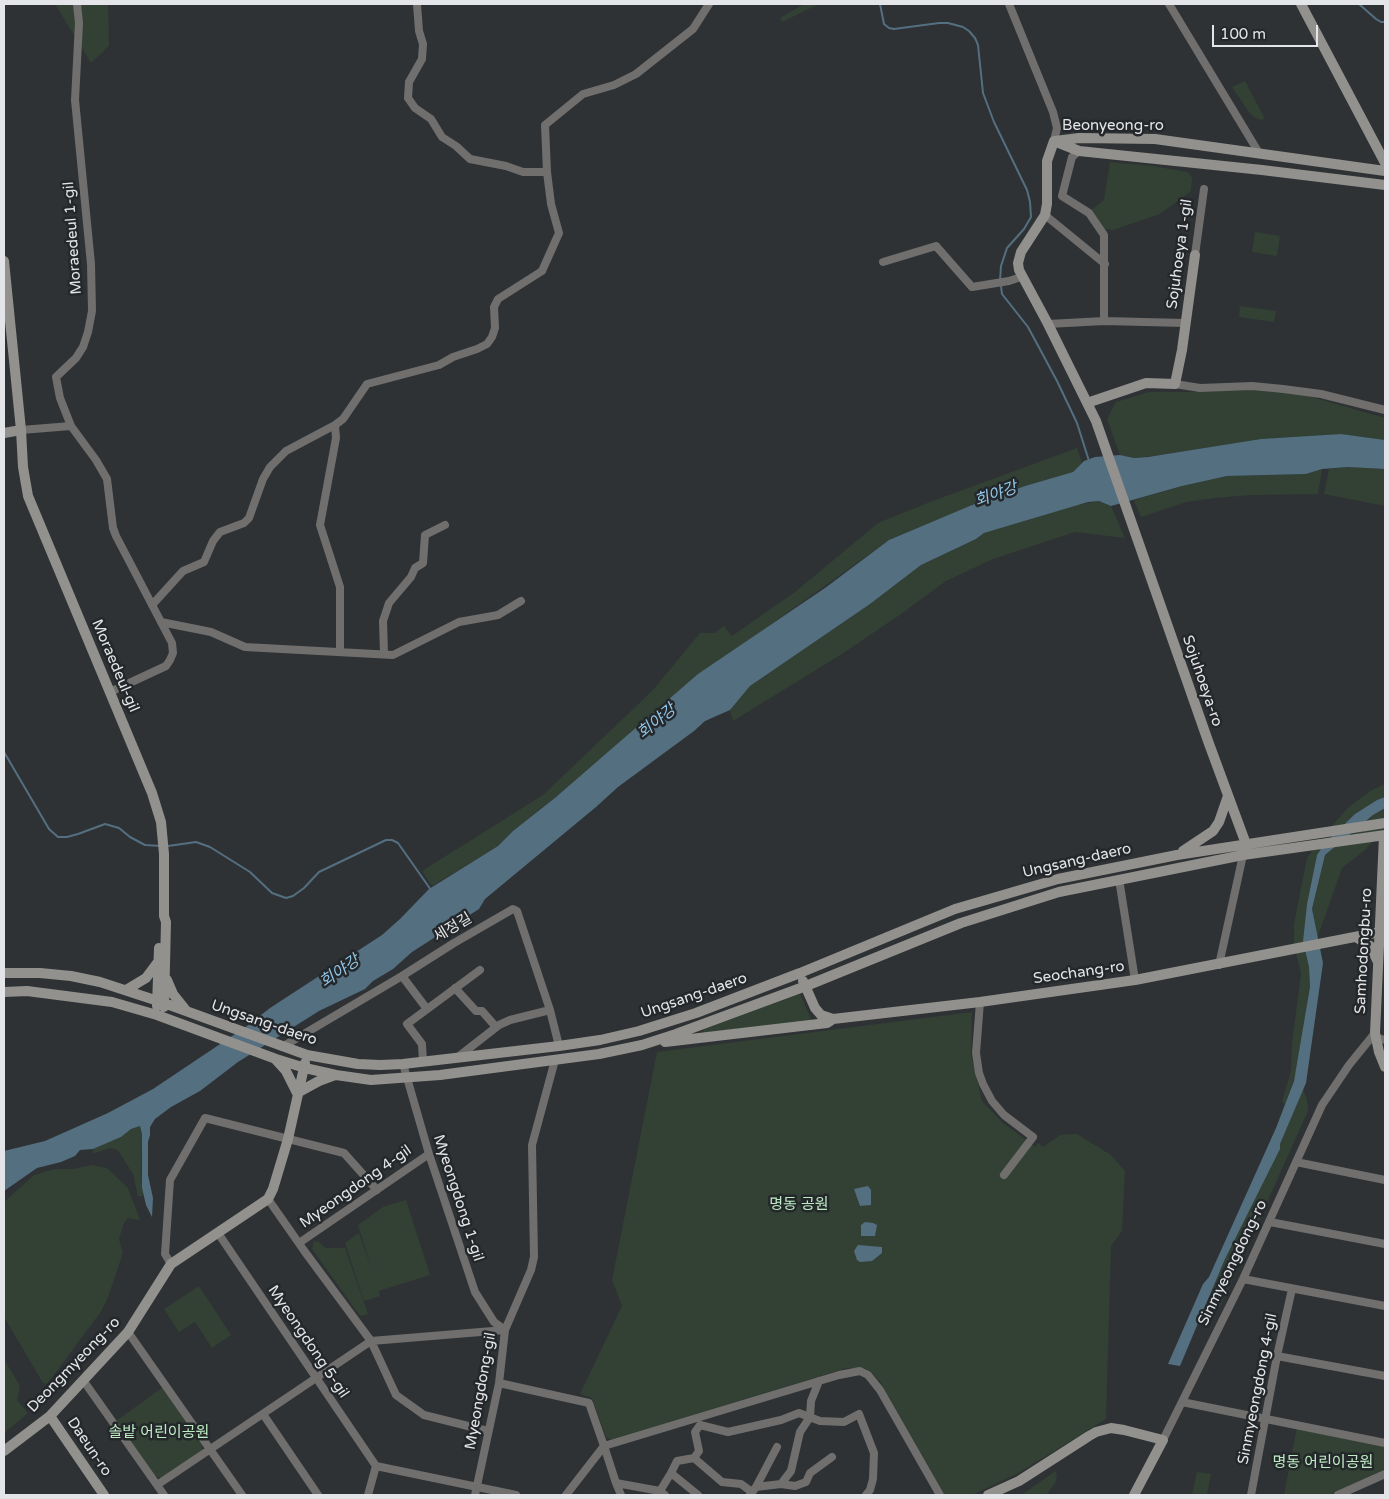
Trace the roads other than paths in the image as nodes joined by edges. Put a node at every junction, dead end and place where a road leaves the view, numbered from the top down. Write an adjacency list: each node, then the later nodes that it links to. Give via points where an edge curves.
1 (77, 4): 33 (street, Moraedeul 1-gil, via 75,100 91,264 92,311 83,346 76,358 56,376)
2 (417, 4): 15 (street, via 422,59 409,82 408,98 415,108 431,118 442,137 470,159 522,172)
3 (709, 4): 15 (street, via 693,29 636,74 584,94 545,125)
4 (1009, 4): 8 (street, via 1053,112 1057,128)
5 (1169, 4): 10 (street)
6 (1301, 4): 12 (street)
7 (1121, 139): 8 (street, Beonyeong-ro); 10 (street, Beonyeong-ro, via 1156,139); 11 (street, via 1116,145)
8 (1054, 141): 9 (street, Beonyeong-ro); 19 (street, via 1047,161)
9 (1079, 151): 11 (street, Beonyeong-ro); 23 (street, via 1072,157 1062,196 1089,213 1104,235)
10 (1259, 152): 13 (street, Beonyeong-ro)
11 (1119, 155): 16 (street, Beonyeong-ro)
12 (1385, 163)
13 (1336, 164): 14 (street, Beonyeong-ro); 16 (street, via 1340,173)
14 (1385, 171)
15 (547, 172): 32 (street, via 559,233 542,272 498,299 494,307 495,328 487,344 453,356 439,365 367,384 343,419)
16 (1336, 179): 17 (street, Beonyeong-ro)
17 (1385, 185)
18 (1204, 189): 20 (street, Sojuhoeya 1-gil)
19 (1045, 215): 23 (street); 24 (street, via 1019,256)
20 (1195, 255): 27 (street, Sojuhoeya 1-gil)
21 (4, 262): 25 (street, Moraedeul-gil)
22 (883, 262): 24 (street, via 936,246 972,286)
23 (1105, 264): 26 (street)
24 (1021, 277): 28 (street)
25 (5, 286): 34 (street, Moraedeul-gil)
26 (1104, 321): 27 (street, Sojuhoeya 1-gil); 28 (street, Sojuhoeya 1-gil)
27 (1185, 323): 29 (street, Sojuhoeya 1-gil)
28 (1048, 324): 30 (street)
29 (1175, 384): 30 (street, via 1146,384); 31 (street, via 1200,388 1252,386 1283,389 1321,394)
30 (1087, 403): 43 (street, Sojuhoeya-ro)
31 (1385, 410)
32 (335, 425): 38 (street, via 286,451 270,467 249,518 220,532 204,562 183,571); 40 (street, via 336,438 320,525 340,588)
33 (71, 426): 34 (street); 38 (street, Moraedeul 1-gil, via 107,479 113,528)
34 (21, 430): 35 (street); 42 (street, Moraedeul-gil, via 25,482 32,509)
35 (4, 433)
36 (445, 525): 41 (street, via 425,535 423,563 415,568 389,603 383,621)
37 (521, 601): 41 (street, via 498,615 460,622 393,655)
38 (152, 605): 39 (street, Moraedeul 1-gil)
39 (161, 622): 40 (street, via 211,632 245,647); 42 (street, Moraedeul 1-gil, via 172,643 173,653 166,666)
40 (340, 651): 41 (street)
41 (384, 654)
42 (110, 692): 53 (street, Moraedeul-gil, via 161,822 164,854)
43 (1228, 796): 46 (street, Sojuhoeya-ro); 47 (street, via 1213,831)
44 (1385, 823): 46 (street, Ungsang-daero)
45 (1382, 836): 48 (street, Ungsang-daero); 50 (street, Samhodongbu-ro)
46 (1246, 844): 47 (street, Ungsang-daero); 48 (street)
47 (1177, 855): 58 (street, Ungsang-daero, via 1058,879 955,909)
48 (1243, 855): 49 (street, Ungsang-daero); 54 (street)
49 (1119, 879): 60 (street, Ungsang-daero, via 1059,892 961,923); 61 (street)
50 (1384, 879): 51 (street, Samhodongbu-ro)
51 (1383, 931): 52 (street, Seochang-ro); 55 (street, Samhodongbu-ro)
52 (1356, 937): 54 (street, Seochang-ro); 55 (street, via 1370,946)
53 (162, 962): 64 (street, via 146,978); 66 (street, Moraedeul-gil); 71 (street, via 173,994)
54 (1219, 964): 61 (street, Seochang-ro)
55 (1381, 969): 75 (street, Samhodongbu-ro)
56 (480, 970): 63 (street)
57 (4, 973): 64 (street, Ungsang-daero, via 71,976)
58 (800, 973): 62 (street); 77 (street, Ungsang-daero, via 639,1031)
59 (402, 976): 69 (street); 70 (street, 세정길, via 514,909); 78 (street, 세정길)
60 (821, 980): 62 (street, Ungsang-daero); 68 (street, via 815,991)
61 (1135, 980): 67 (street, Seochang-ro)
62 (806, 986): 68 (street); 76 (street, Ungsang-daero)
63 (455, 988): 69 (street); 74 (street)
64 (126, 990): 66 (street, Ungsang-daero)
65 (4, 992): 72 (street, Ungsang-daero, via 67,995 112,1002)
66 (161, 1002): 71 (street, Ungsang-daero); 72 (street, Moraedeul-gil)
67 (980, 1002): 73 (street, Seochang-ro); 95 (street, via 976,1053 982,1084 1004,1115 1033,1137)
68 (815, 1008): 73 (street)
69 (427, 1009): 85 (street, via 406,1024 422,1044)
70 (550, 1010): 74 (street); 77 (street, 세정길)
71 (188, 1012): 78 (street, Ungsang-daero)
72 (160, 1016): 83 (street, Ungsang-daero)
73 (833, 1019): 76 (street, Seochang-ro, via 827,1023)
74 (496, 1027): 82 (street)
75 (1379, 1037): 79 (street, Sinmyeongdong-ro); 80 (street, Samhodongbu-ro)
76 (642, 1045): 84 (street, Ungsang-daero)
77 (558, 1046): 82 (street, Ungsang-daero)
78 (282, 1047): 81 (street, Ungsang-daero)
79 (1364, 1047): 80 (street); 94 (street, Sinmyeongdong-ro, via 1322,1106)
80 (1378, 1048): 87 (street, Samhodongbu-ro)
81 (307, 1055): 86 (street, Ungsang-daero, via 358,1064); 88 (street)
82 (458, 1057): 85 (street, Ungsang-daero)
83 (276, 1059): 88 (street, Ungsang-daero); 91 (street)
84 (554, 1060): 90 (street, Ungsang-daero); 107 (street, Myeongdong-gil, via 532,1145 534,1257)
85 (423, 1062): 86 (street, Ungsang-daero)
86 (403, 1064): 90 (street, Myeongdong 1-gil)
87 (1385, 1067)
88 (305, 1068): 89 (street, Ungsang-daero); 91 (street)
89 (336, 1075): 90 (street, Ungsang-daero, via 371,1080); 91 (street)
90 (406, 1078): 93 (street, Myeongdong 1-gil)
91 (297, 1093): 92 (street)
92 (288, 1139): 97 (street, via 344,1153); 98 (street); 103 (street, via 205,1118 170,1180 165,1254)
93 (429, 1154): 97 (street, Myeongdong 4-gil); 107 (street, Myeongdong 1-gil, via 475,1292 494,1322)
94 (1296, 1162): 96 (street); 99 (street, Sinmyeongdong-ro)
95 (1004, 1175)
96 (1385, 1180)
97 (377, 1190): 101 (street, Myeongdong 4-gil)
98 (268, 1199): 100 (street, Deongmyeong-ro); 101 (street, Myeongdong 4-gil)
99 (1270, 1222): 102 (street); 104 (street, Sinmyeongdong-ro)
100 (218, 1233): 103 (street, Deongmyeong-ro); 112 (street, Myeongdong 5-gil)
101 (299, 1243): 109 (street, Myeongdong 4-gil)
102 (1385, 1244)
103 (170, 1264): 108 (street, Deongmyeong-ro)
104 (1243, 1279): 105 (street); 116 (street, Sinmyeongdong-ro)
105 (1292, 1289): 106 (street); 110 (street, Sinmyeongdong 4-gil)
106 (1385, 1306)
107 (505, 1330): 109 (street); 115 (street, Myeongdong-gil)
108 (128, 1332): 113 (street, Deongmyeong-ro); 127 (street)
109 (371, 1341): 112 (street); 122 (street, Myeongdong 4-gil, via 396,1395 424,1415)
110 (1278, 1356): 111 (street); 120 (street, Sinmyeongdong 4-gil)
111 (1385, 1376)
112 (316, 1378): 117 (street); 131 (street, Myeongdong 5-gil)
113 (83, 1380): 118 (street, Deongmyeong-ro); 136 (street)
114 (819, 1381): 119 (street, via 811,1401); 121 (street); 151 (street, via 851,1372 868,1374)
115 (499, 1383): 122 (street, Myeongdong-gil); 125 (street, via 589,1403)
116 (1182, 1402): 120 (street); 123 (street, Sinmyeongdong-ro)
117 (263, 1414): 127 (street); 143 (street)
118 (50, 1416): 128 (street, Deongmyeong-ro); 140 (street, Daeun-ro)
119 (810, 1417): 121 (street, via 799,1413 728,1432); 135 (street, via 800,1432 791,1471); 150 (street, via 820,1421 844,1422 859,1414 874,1453 874,1479)
120 (1265, 1419): 124 (street); 154 (street, Sinmyeongdong 4-gil)
121 (699, 1422): 125 (street); 130 (street, via 694,1432 699,1450)
122 (488, 1431): 137 (street, Myeongdong-gil)
123 (1163, 1440): 152 (street, via 1124,1430 1104,1429 1019,1481); 153 (street, Sinmyeongdong-ro)
124 (1385, 1443)
125 (604, 1446): 134 (street); 147 (street)
126 (777, 1447): 138 (street)
127 (210, 1449): 136 (street); 142 (street)
128 (4, 1451)
129 (832, 1457): 135 (street, via 810,1473 806,1482 795,1486)
130 (694, 1458): 132 (street, via 677,1461); 138 (street, via 722,1482 741,1484)
131 (376, 1466): 137 (street); 144 (street)
132 (671, 1473): 139 (street); 149 (street)
133 (1385, 1474): 155 (street)
134 (616, 1483): 139 (street); 148 (street)
135 (781, 1484): 138 (street)
136 (157, 1485): 141 (street)
137 (477, 1487): 145 (street, Myeongdong-gil); 146 (street)
138 (753, 1492)
139 (662, 1493)
140 (104, 1495)
141 (164, 1495)
142 (242, 1495)
143 (318, 1495)
144 (368, 1495)
145 (475, 1495)
146 (516, 1495)
147 (566, 1495)
148 (621, 1495)
149 (698, 1495)
150 (866, 1495)
151 (940, 1495)
152 (988, 1495)
153 (1134, 1495)
154 (1251, 1495)
155 (1338, 1495)

